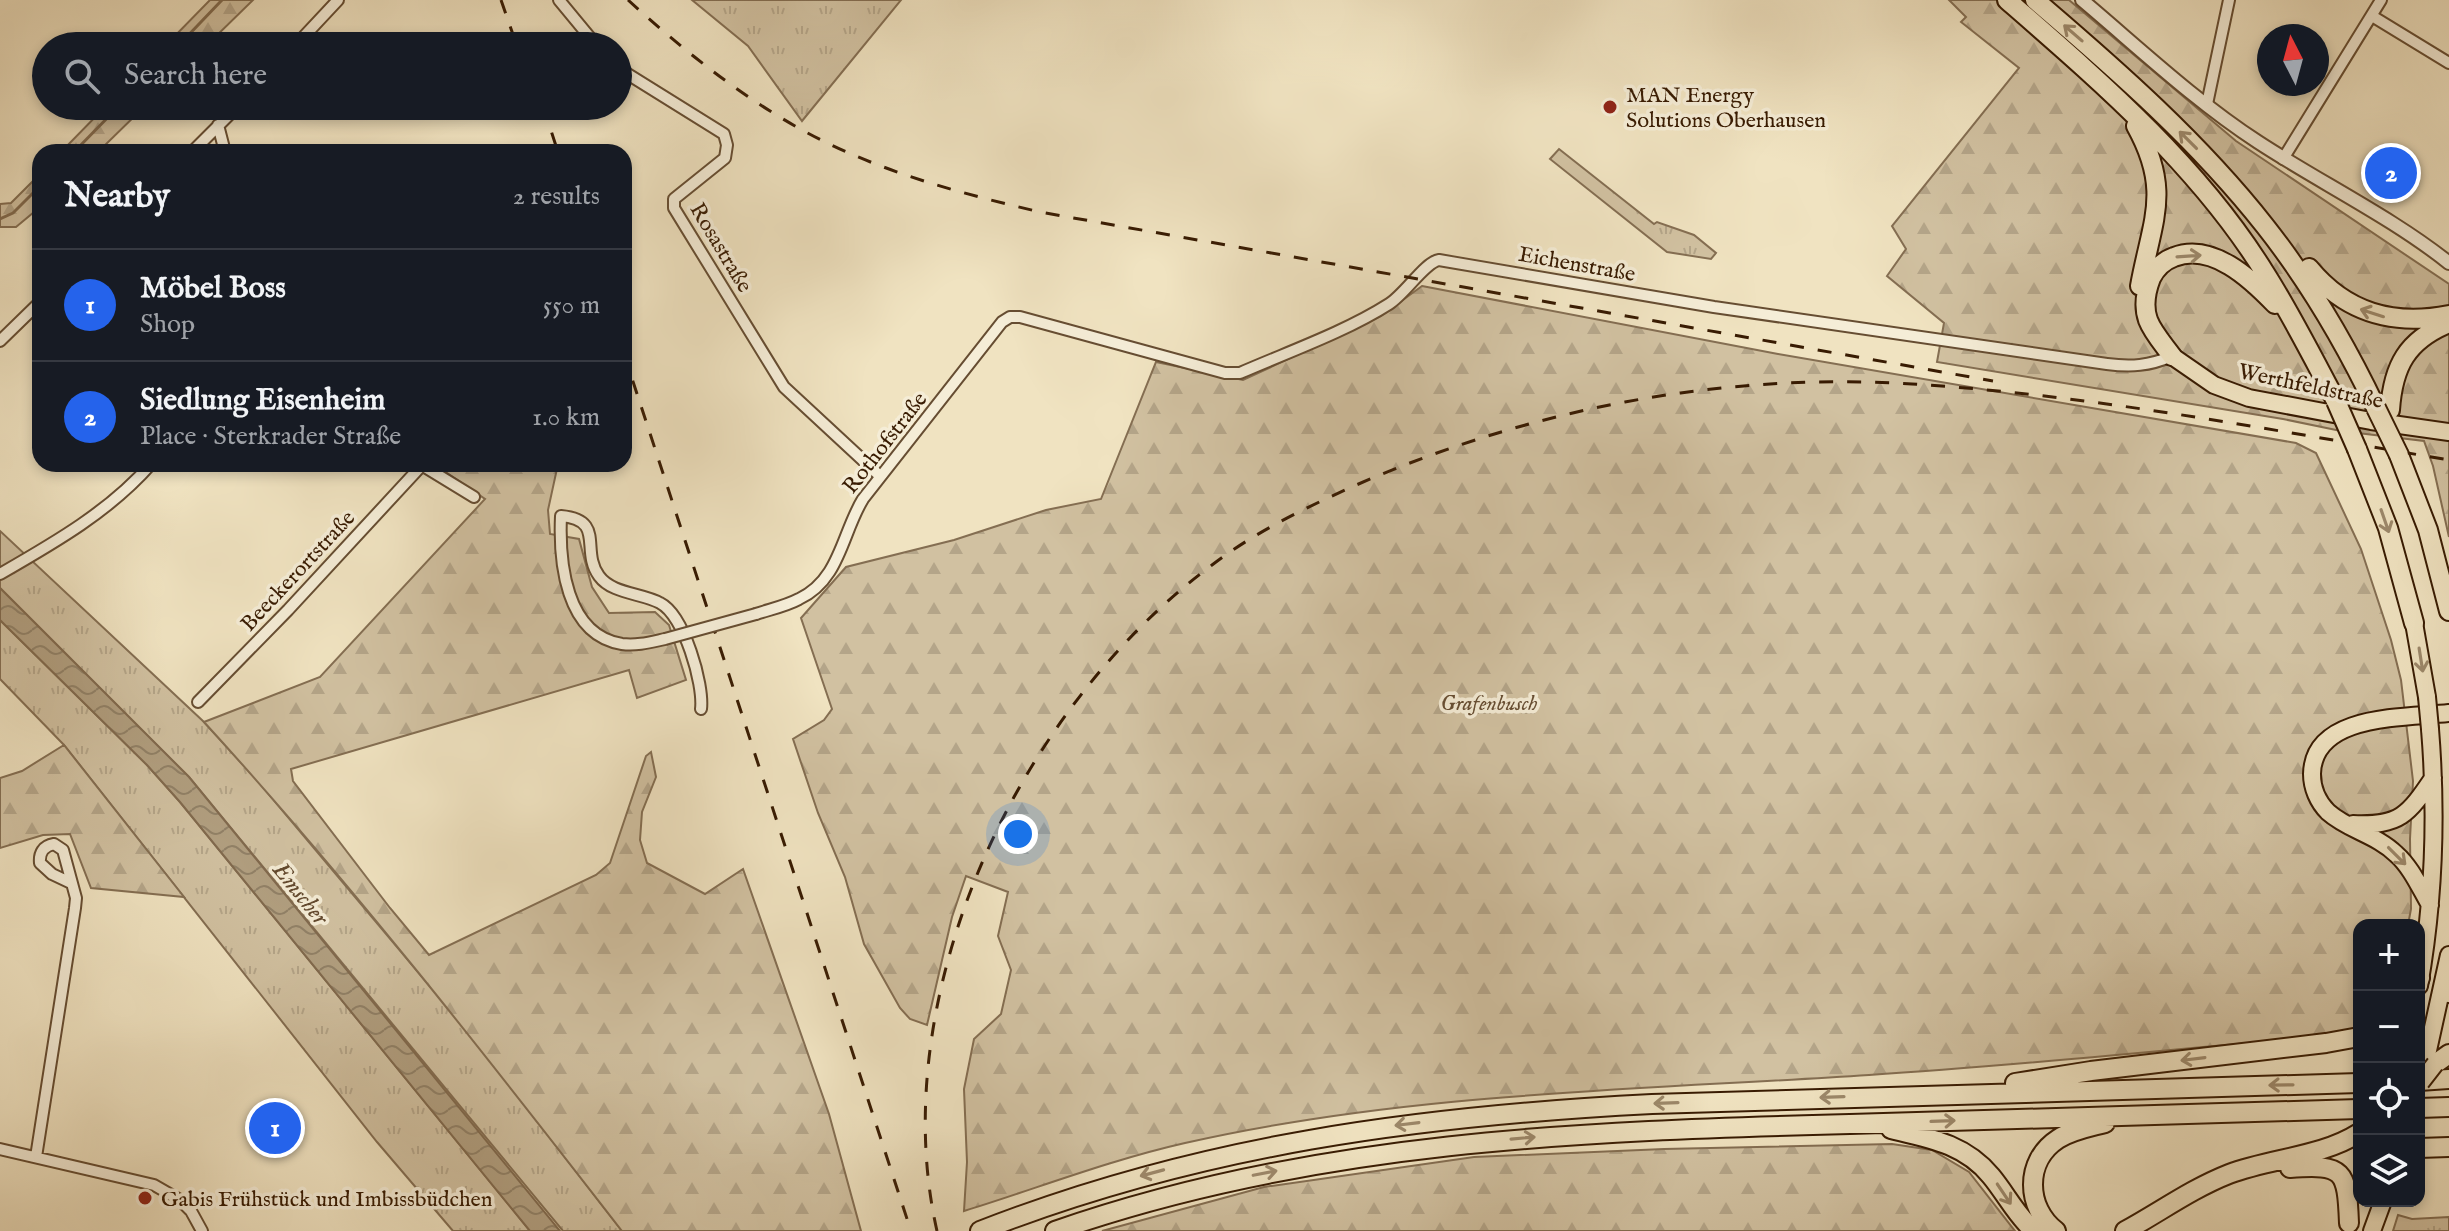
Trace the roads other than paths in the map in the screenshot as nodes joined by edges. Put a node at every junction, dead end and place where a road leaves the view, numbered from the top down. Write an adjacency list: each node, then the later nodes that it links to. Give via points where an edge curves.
1 (338, 0): 9 (street)
2 (559, 0): 10 (street)
3 (2007, 0): 14 (highway)
4 (2035, 0): 20 (highway, one-way to 4, via 2153,105)
5 (2082, 0): 13 (street)
6 (2229, 0): 13 (street)
7 (2381, 0): 8 (street)
8 (2372, 16): 11 (street); 19 (street)
9 (308, 32)
10 (585, 32)
11 (2449, 63)
12 (632, 77): 34 (street, Rosastraße, via 724,134 725,158 674,199 674,208 784,387)
13 (2207, 104): 19 (street)
14 (2132, 112): 25 (highway, via 2218,209); 28 (highway, via 2152,161 2159,200 2139,290 2140,313 2150,336)
15 (223, 120): 16 (street)
16 (218, 125): 17 (street); 18 (street)
17 (200, 144)
18 (223, 144)
19 (2283, 159): 21 (street)
20 (2241, 197): 23 (highway, one-way to 20, via 2398,319 2353,307 2323,285 2263,211); 29 (highway, via 2318,300)
21 (2449, 263)
22 (32, 310): 27 (street)
23 (2449, 315)
24 (1010, 317): 28 (street, Eichenstraße, via 1240,373 1377,312 1439,260 2096,363 2137,367); 34 (street, Rothofstraße)
25 (2294, 323): 28 (highway, one-way to 25, via 2149,323 2145,302 2157,268 2181,255 2207,256 2238,271); 38 (highway, one-way to 38, bridge, via 2357,449 2388,528)
26 (2449, 323): 29 (highway, via 2428,333 2403,358)
27 (0, 341)
28 (2172, 356): 30 (main road, Werthfeldstraße, via 2214,385 2259,401)
29 (2383, 409): 37 (highway, bridge, via 2428,530)
30 (2449, 432)
31 (142, 472): 36 (street, via 91,517)
32 (415, 472): 39 (street, Beeckerortstraße)
33 (435, 472): 35 (street)
34 (880, 476): 40 (street, Rothofstraße, bridge, via 857,509 834,567 821,585 800,599 756,614 665,639 642,644 600,635 573,602 564,574 561,516 586,524 594,568 603,580 661,603 675,615 697,676 702,694)
35 (474, 497)
36 (0, 574)
37 (2449, 611)
38 (2414, 623): 42 (main road, one-way to 42, bridge)
39 (198, 702)
40 (701, 709)
41 (2449, 713): 43 (main road, via 2355,725 2326,740 2314,761 2313,785 2323,807)
42 (2434, 777): 43 (main road, via 2402,818); 45 (main road)
43 (2348, 824): 45 (main road, one-way to 45, via 2397,854)
44 (71, 883): 66 (street, via 74,919)
45 (2430, 905): 46 (main road)
46 (2425, 940)
47 (2449, 955): 48 (main road)
48 (2446, 989): 52 (main road)
49 (2353, 1038): 50 (highway)
50 (2326, 1043): 51 (highway); 55 (highway, one-way to 55, via 2091,1071)
51 (2353, 1049)
52 (2427, 1069): 53 (highway)
53 (2449, 1079)
54 (2353, 1083): 55 (highway, one-way to 55)
55 (1966, 1093): 72 (highway, one-way to 72, via 1566,1108 1396,1125 1218,1156 1088,1192)
56 (2449, 1107): 57 (highway)
57 (2425, 1108)
58 (2353, 1109): 59 (highway)
59 (2127, 1116): 60 (highway, one-way to 59); 75 (highway, via 2060,1138 2041,1156 2034,1171 2034,1197)
60 (1865, 1123): 73 (highway, one-way to 60, via 1226,1181 1413,1149 1584,1134); 74 (highway, one-way to 74, via 1962,1150 1984,1167)
61 (2354, 1135): 76 (highway, via 2212,1181)
62 (2449, 1147): 64 (highway)
63 (2353, 1148): 67 (highway)
64 (2425, 1148)
65 (0, 1149): 66 (street)
66 (36, 1157): 71 (street, via 154,1185 187,1207)
67 (2290, 1168): 70 (highway, via 2336,1171 2345,1182); 77 (highway, via 2229,1187)
68 (2355, 1207): 70 (main road)
69 (2381, 1207): 78 (main road)
70 (2348, 1227)
71 (202, 1231)
72 (980, 1231)
73 (1055, 1231)
74 (2034, 1231)
75 (2056, 1231)
76 (2125, 1231)
77 (2143, 1231)
78 (2372, 1231)

